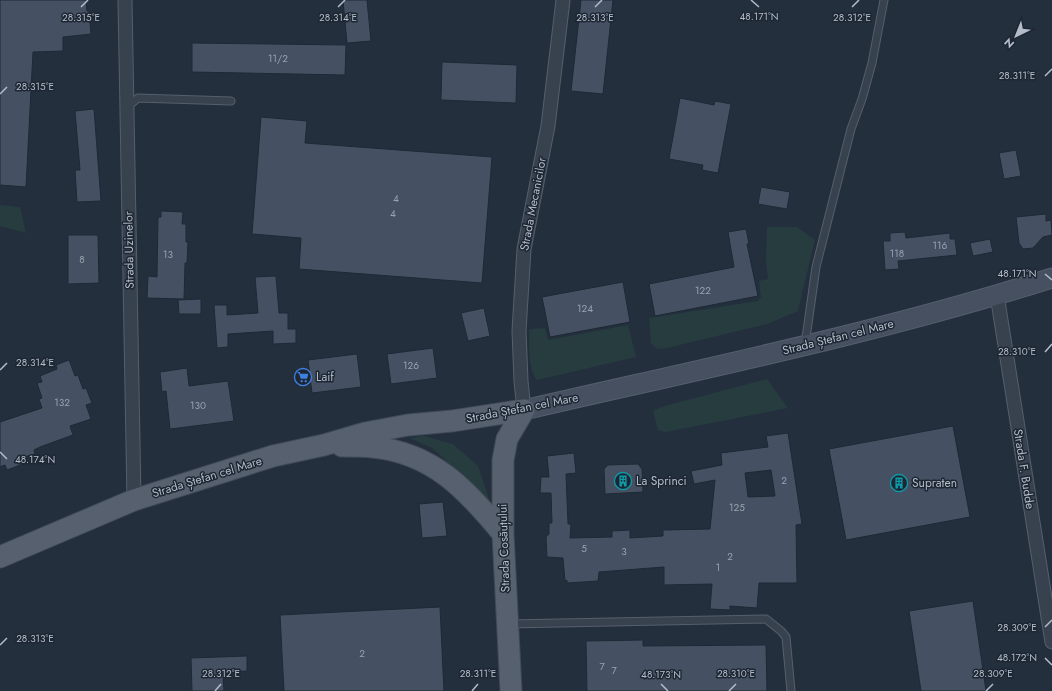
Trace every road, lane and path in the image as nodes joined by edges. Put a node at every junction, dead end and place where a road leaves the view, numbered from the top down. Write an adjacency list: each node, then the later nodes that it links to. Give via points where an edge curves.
1 (124, 0): 5 (street, Strada Uzinelor)
2 (564, 0): 9 (street, Strada Mecanicilor, via 548,126 524,249 519,331)
3 (884, 0): 8 (lane, via 872,63 851,129 816,267)
4 (231, 101): 5 (lane, via 138,98)
5 (127, 108): 11 (street, Strada Uzinelor)
6 (1052, 278): 7 (main road, Strada Ștefan cel Mare)
7 (996, 296): 8 (main road, Strada Ștefan cel Mare); 15 (street, Strada F. Budde)
8 (804, 345): 9 (main road, Strada Ștefan cel Mare)
9 (524, 410): 10 (main road, Strada Ștefan cel Mare, via 408,425 365,433); 12 (main road, Strada Cosăuțului, via 507,439 503,460)
10 (324, 445): 11 (main road, Strada Ștefan cel Mare, via 273,456); 12 (main road, via 373,447 417,459 446,474 478,504)
11 (134, 500): 13 (main road, Strada Ștefan cel Mare)
12 (503, 534): 14 (main road, Strada Cosăuțului)
13 (0, 557)
14 (507, 624): 16 (main road, Strada Cosăuțului); 17 (lane, via 766,619 786,637)
15 (1052, 642)
16 (511, 691)
17 (791, 691)

